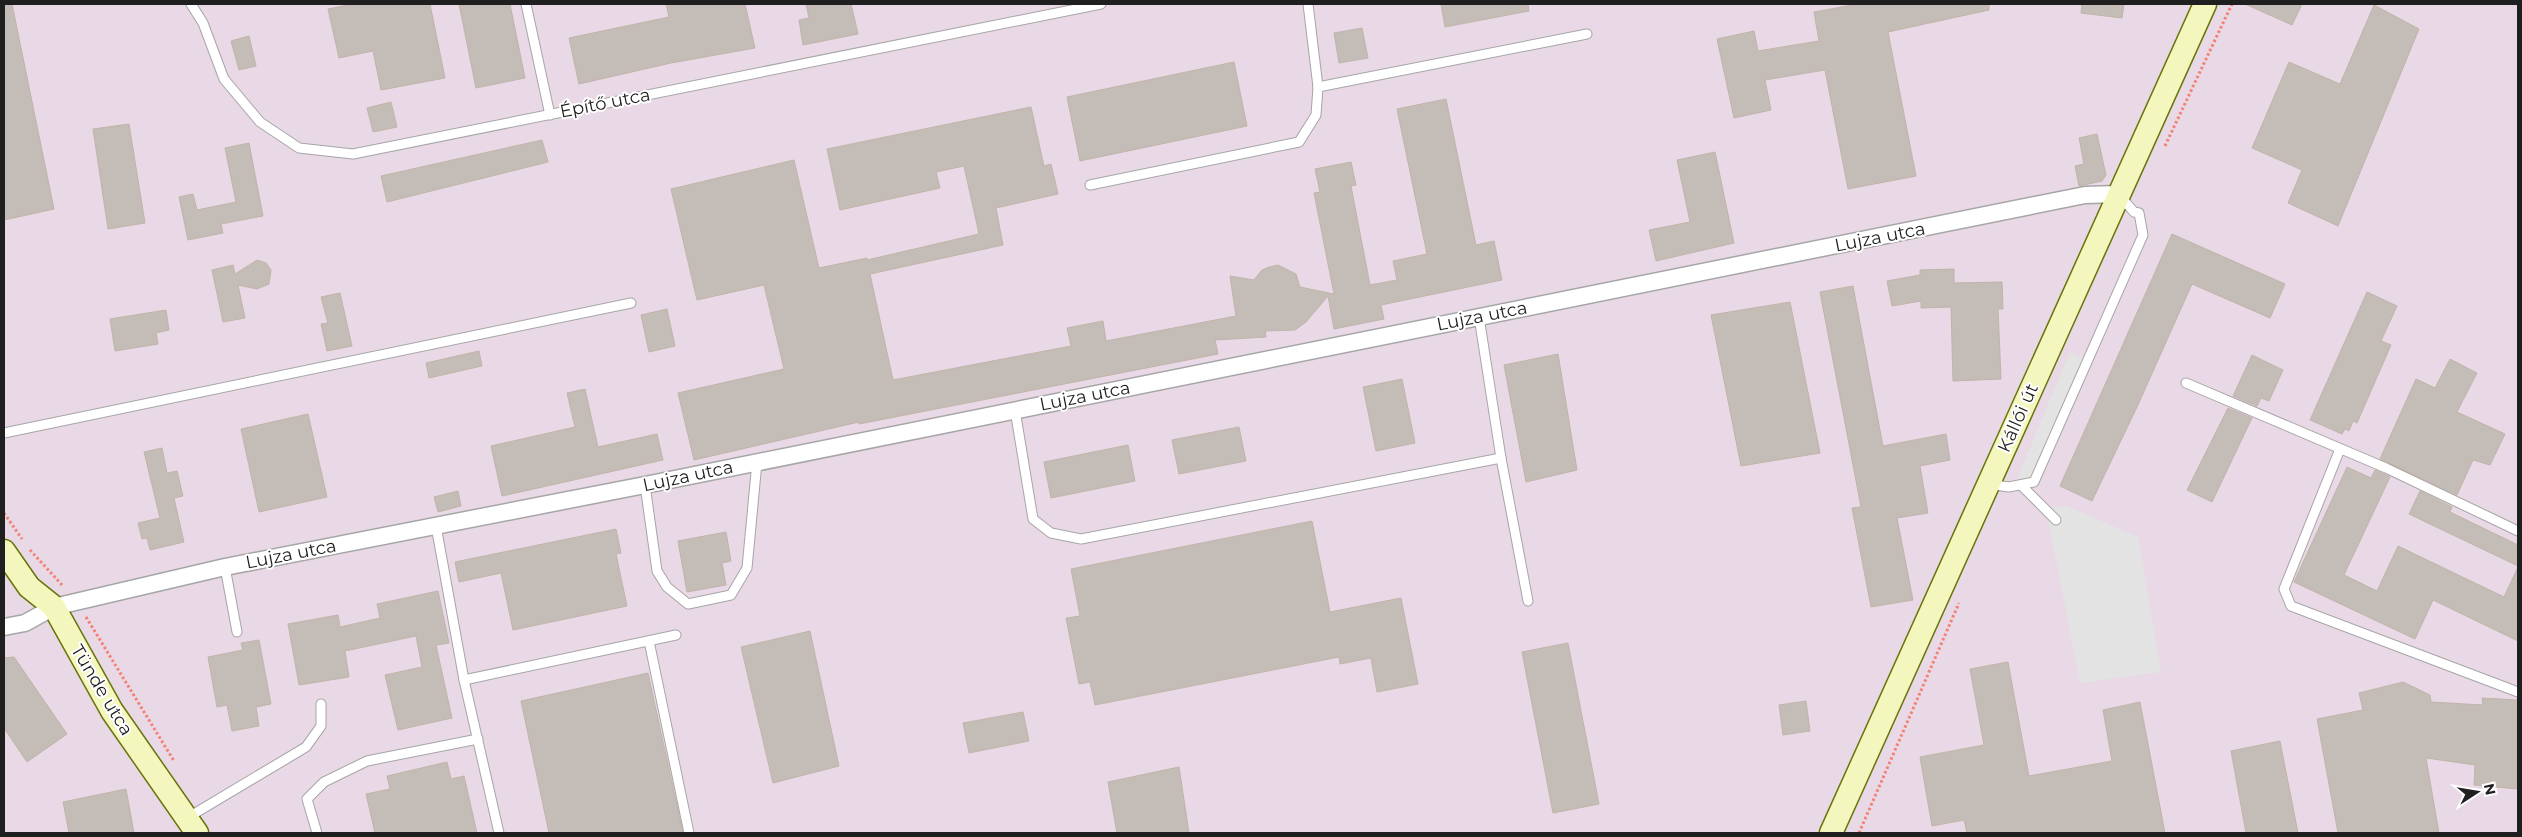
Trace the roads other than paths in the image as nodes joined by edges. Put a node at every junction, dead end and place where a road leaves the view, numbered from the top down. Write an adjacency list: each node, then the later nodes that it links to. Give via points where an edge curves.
1 (192, 4): 8 (lane, Építő utca, via 203,23 224,79 260,122 300,148 353,154)
2 (526, 4): 8 (lane)
3 (1095, 4): 8 (lane, Építő utca)
4 (1308, 4): 7 (lane)
5 (2205, 4): 10 (main road, Kállói út)
6 (1587, 34): 7 (lane)
7 (1318, 87): 9 (lane, via 1316,115 1299,142)
8 (550, 114)
9 (1090, 185)
10 (2118, 194): 12 (street, Lujza utca, via 2085,196); 19 (main road, Kállói út); 20 (lane, via 2134,212 2139,213 2143,236 2034,482)
11 (631, 303): 15 (lane)
12 (1479, 317): 14 (street, Lujza utca); 17 (lane)
13 (2186, 383): 16 (lane)
14 (1015, 410): 17 (lane, via 1033,519 1051,533 1081,539); 18 (street, Lujza utca)
15 (4, 433)
16 (2340, 449): 24 (lane); 34 (lane, via 2284,589 2291,606)
17 (1501, 458): 27 (lane)
18 (757, 462): 21 (street, Lujza utca); 21 (lane, via 747,568 731,595 688,604 668,587 657,571)
19 (1988, 484): 20 (lane, via 2009,487); 41 (main road, Kállói út)
20 (2021, 484): 22 (lane)
21 (645, 485): 23 (street, Lujza utca)
22 (2056, 520)
23 (436, 526): 26 (street, Lujza utca); 33 (lane)
24 (2518, 531)
25 (14, 546): 28 (main road, Tünde utca, via 29,588)
26 (225, 567): 28 (street, Lujza utca); 30 (lane)
27 (1528, 601)
28 (54, 607): 29 (street, Lujza utca, via 25,623); 37 (main road, Tünde utca, via 112,710)
29 (4, 627)
30 (236, 632)
31 (676, 635): 32 (lane)
32 (649, 641): 33 (lane); 40 (lane)
33 (464, 680): 36 (lane)
34 (2518, 692)
35 (321, 704): 37 (lane, via 321,726 306,747)
36 (478, 739): 38 (lane, via 367,761 324,782 307,799); 39 (lane)
37 (192, 826)
38 (317, 833)
39 (499, 833)
40 (689, 833)
41 (1831, 833)

